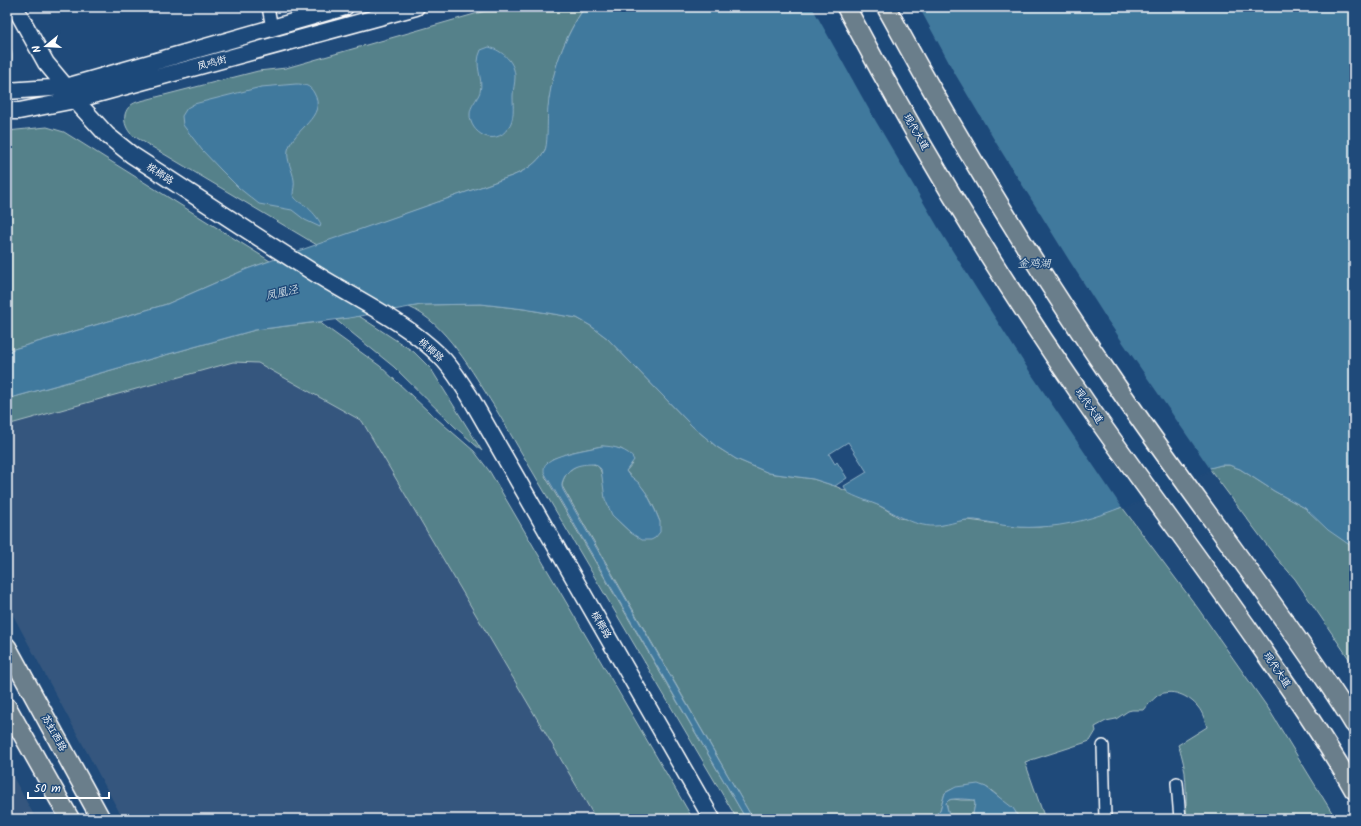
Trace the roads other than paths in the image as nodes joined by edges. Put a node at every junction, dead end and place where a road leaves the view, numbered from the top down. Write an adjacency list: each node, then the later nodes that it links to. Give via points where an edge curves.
1 (15, 7): 8 (main road, 槟榔路, via 46,63)
2 (268, 7): 7 (street)
3 (345, 7): 7 (main road, 凤鸣街)
4 (416, 7): 10 (main road, 凤鸣街)
5 (846, 7): 17 (main road, 现代大道, via 954,197 1036,329 1306,713)
6 (886, 7): 14 (main road, via 976,166 1065,309)
7 (272, 28): 8 (main road, 凤鸣街)
8 (66, 87): 9 (main road, 凤鸣街); 10 (main road, 槟榔路)
9 (7, 91)
10 (75, 100): 11 (main road, 凤鸣街); 20 (main road, 槟榔路, via 107,134 132,155 281,252 385,315 441,356 469,395)
11 (7, 111)
12 (7, 648): 19 (main road, 苏虹西路)
13 (7, 707): 18 (main road)
14 (1354, 724)
15 (1103, 746): 21 (street)
16 (1177, 783): 22 (street)
17 (1354, 790)
18 (70, 819)
19 (101, 819)
20 (712, 819)
21 (1105, 819)
22 (1180, 819)

